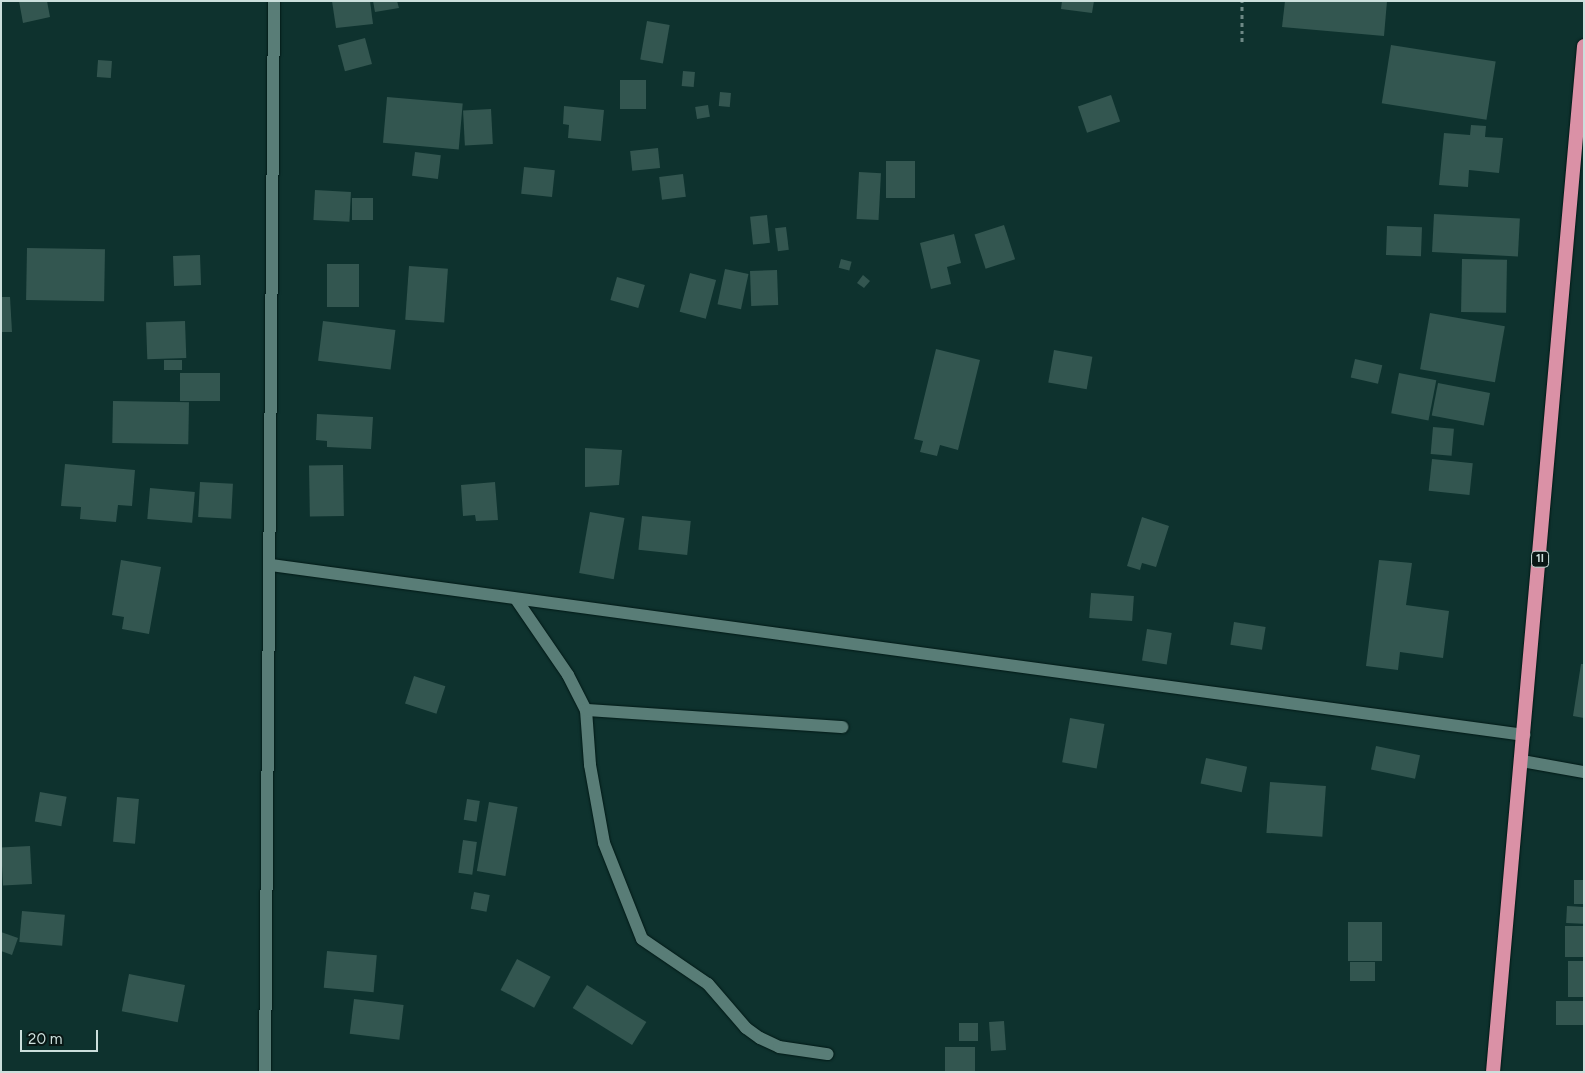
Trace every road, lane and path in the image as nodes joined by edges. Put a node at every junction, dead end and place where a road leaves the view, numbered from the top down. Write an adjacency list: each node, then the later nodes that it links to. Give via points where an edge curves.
1 (274, 1): 5 (street)
2 (1242, 1): 3 (path)
3 (1242, 42)
4 (1584, 46): 9 (highway, 1I)
5 (271, 565): 6 (street); 13 (street)
6 (516, 599): 7 (street, via 568,675); 9 (street)
7 (586, 710): 8 (street); 12 (street, via 590,765 604,843 642,939 708,984 746,1028 760,1038 779,1047)
8 (842, 727)
9 (1524, 735): 10 (highway, 1I)
10 (1522, 761): 11 (street); 14 (highway, 1I)
11 (1584, 772)
12 (827, 1054)
13 (265, 1072)
14 (1494, 1072)

